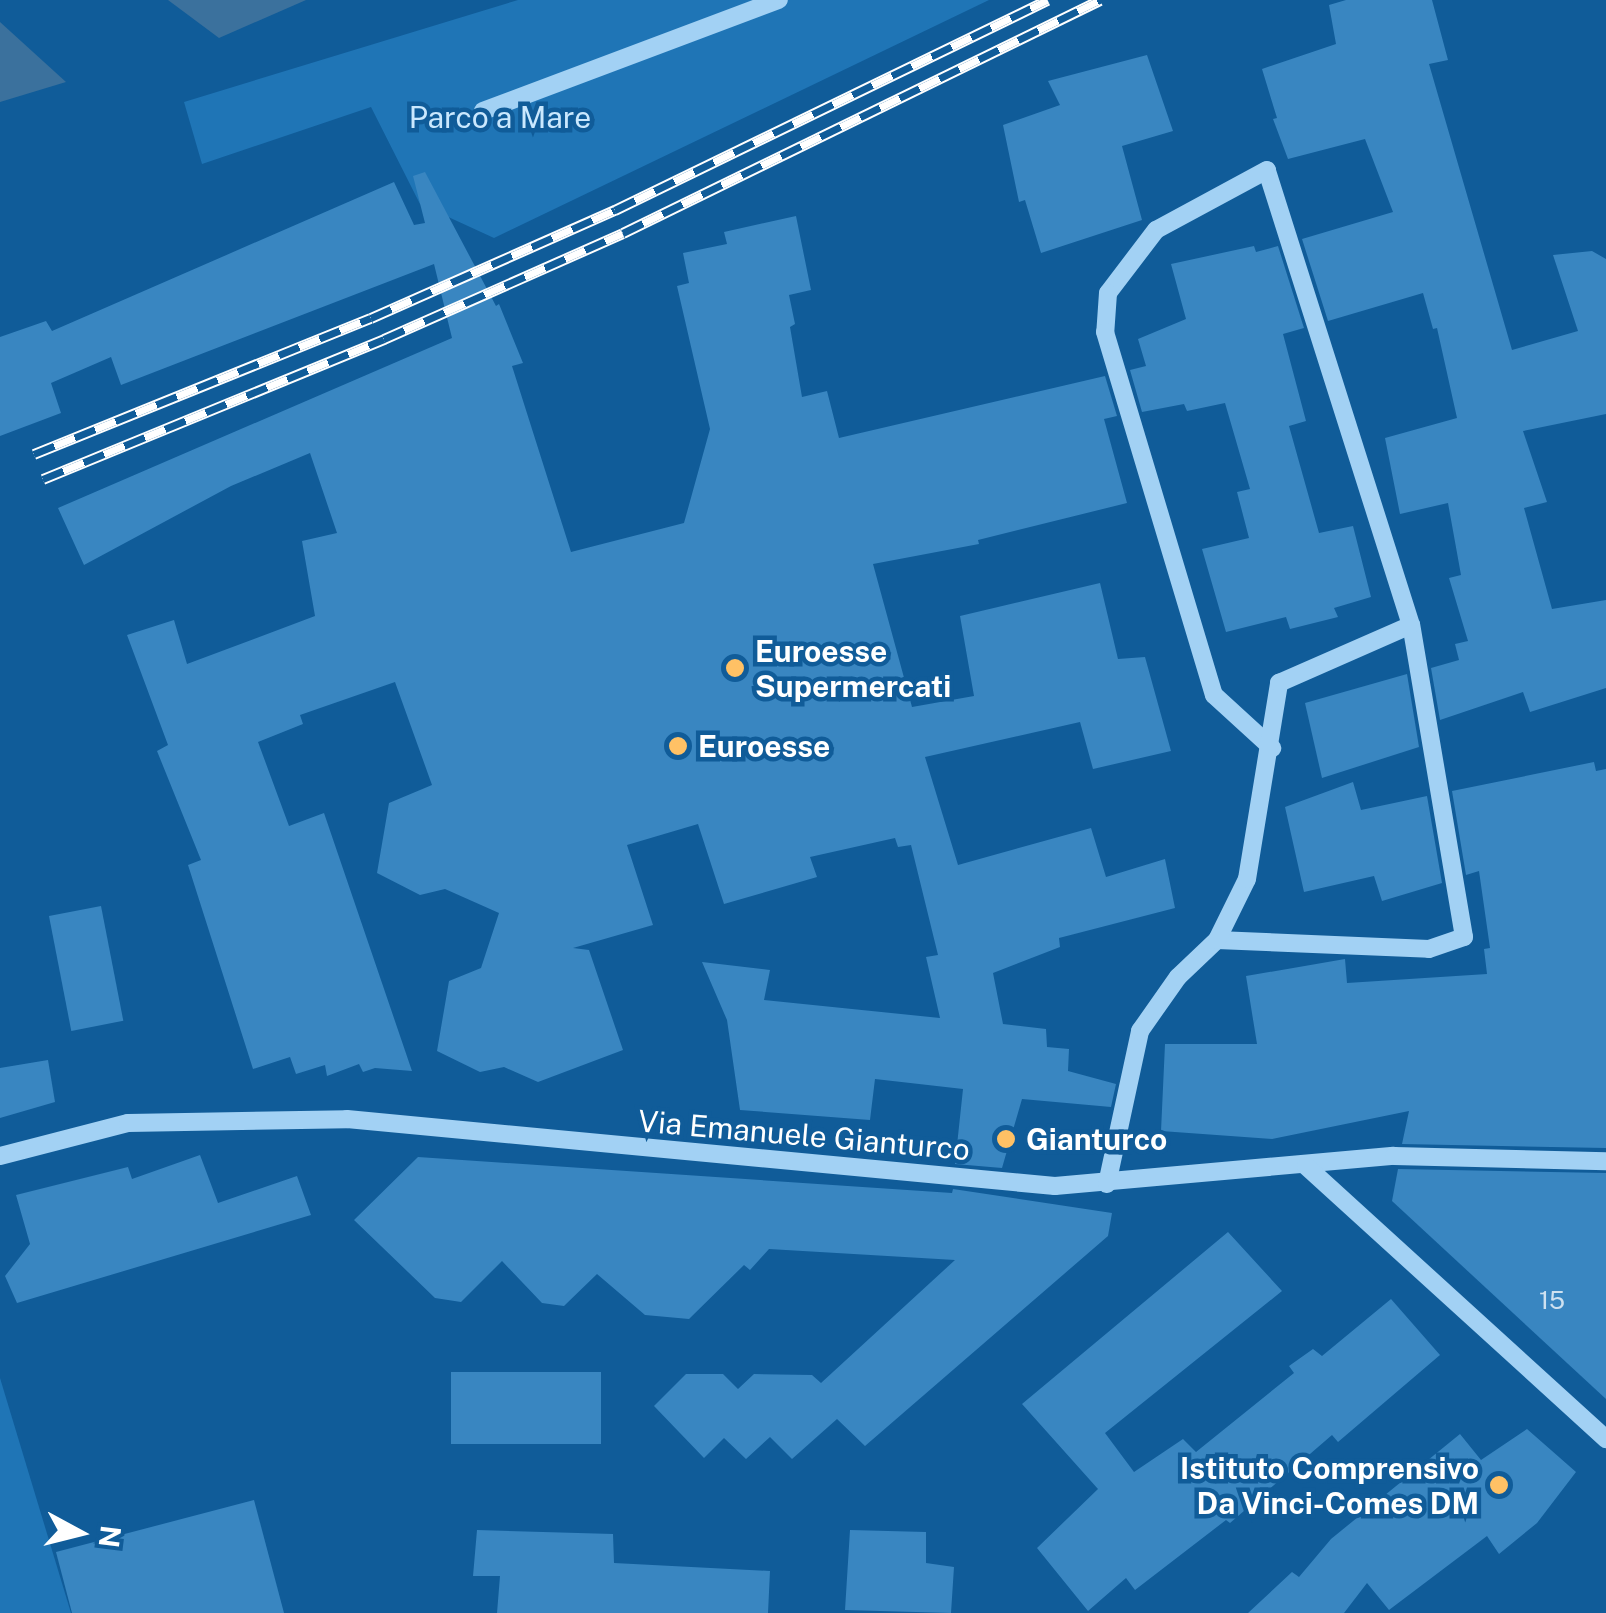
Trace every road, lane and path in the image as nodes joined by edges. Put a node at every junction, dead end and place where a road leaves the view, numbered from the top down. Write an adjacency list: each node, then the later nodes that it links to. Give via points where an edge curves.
1 (779, 0): 2 (street)
2 (483, 110)
3 (1411, 626): 4 (street, via 1279,683); 4 (street, via 1267,170 1156,230 1108,293 1105,332 1214,696); 5 (street, via 1464,937 1429,950)
4 (1272, 748): 5 (street, via 1247,879)
5 (1217, 940): 9 (street, via 1178,977 1140,1031)
6 (0, 1156): 9 (street, Via Emanuele Gianturco, via 128,1123 347,1120 1055,1186)
7 (1606, 1161): 8 (street, Via Emanuele Gianturco, via 1394,1156)
8 (1306, 1166): 9 (street, Via Emanuele Gianturco); 10 (street)
9 (1107, 1184)
10 (1606, 1439)

